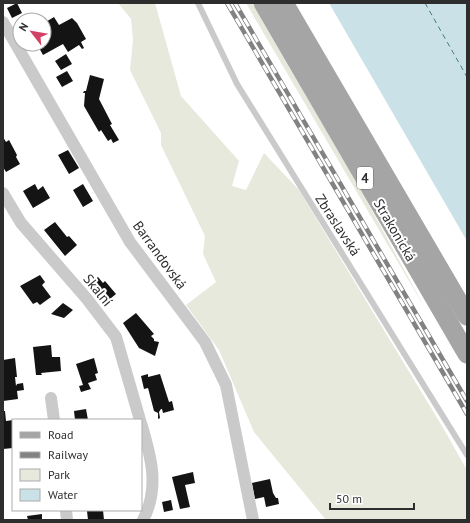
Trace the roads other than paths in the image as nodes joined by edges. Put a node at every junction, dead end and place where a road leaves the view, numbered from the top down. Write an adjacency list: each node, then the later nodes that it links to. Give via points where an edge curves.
1 (198, 3): 12 (lane, Zbraslavská, via 236,84)
2 (263, 3): 7 (main road, Strakonická / 4)
3 (284, 3): 6 (main road, Strakonická / 4)
4 (3, 22): 14 (street, Barrandovská, via 130,242 205,342 217,363 226,384)
5 (3, 194): 10 (street, Skalní, via 21,223 87,299 116,337)
6 (467, 316)
7 (467, 354)
8 (51, 398): 9 (street)
9 (54, 419)
10 (140, 419)
11 (142, 426): 13 (street, via 151,458 154,481 148,512)
12 (467, 455)
13 (143, 520)
14 (253, 520)

